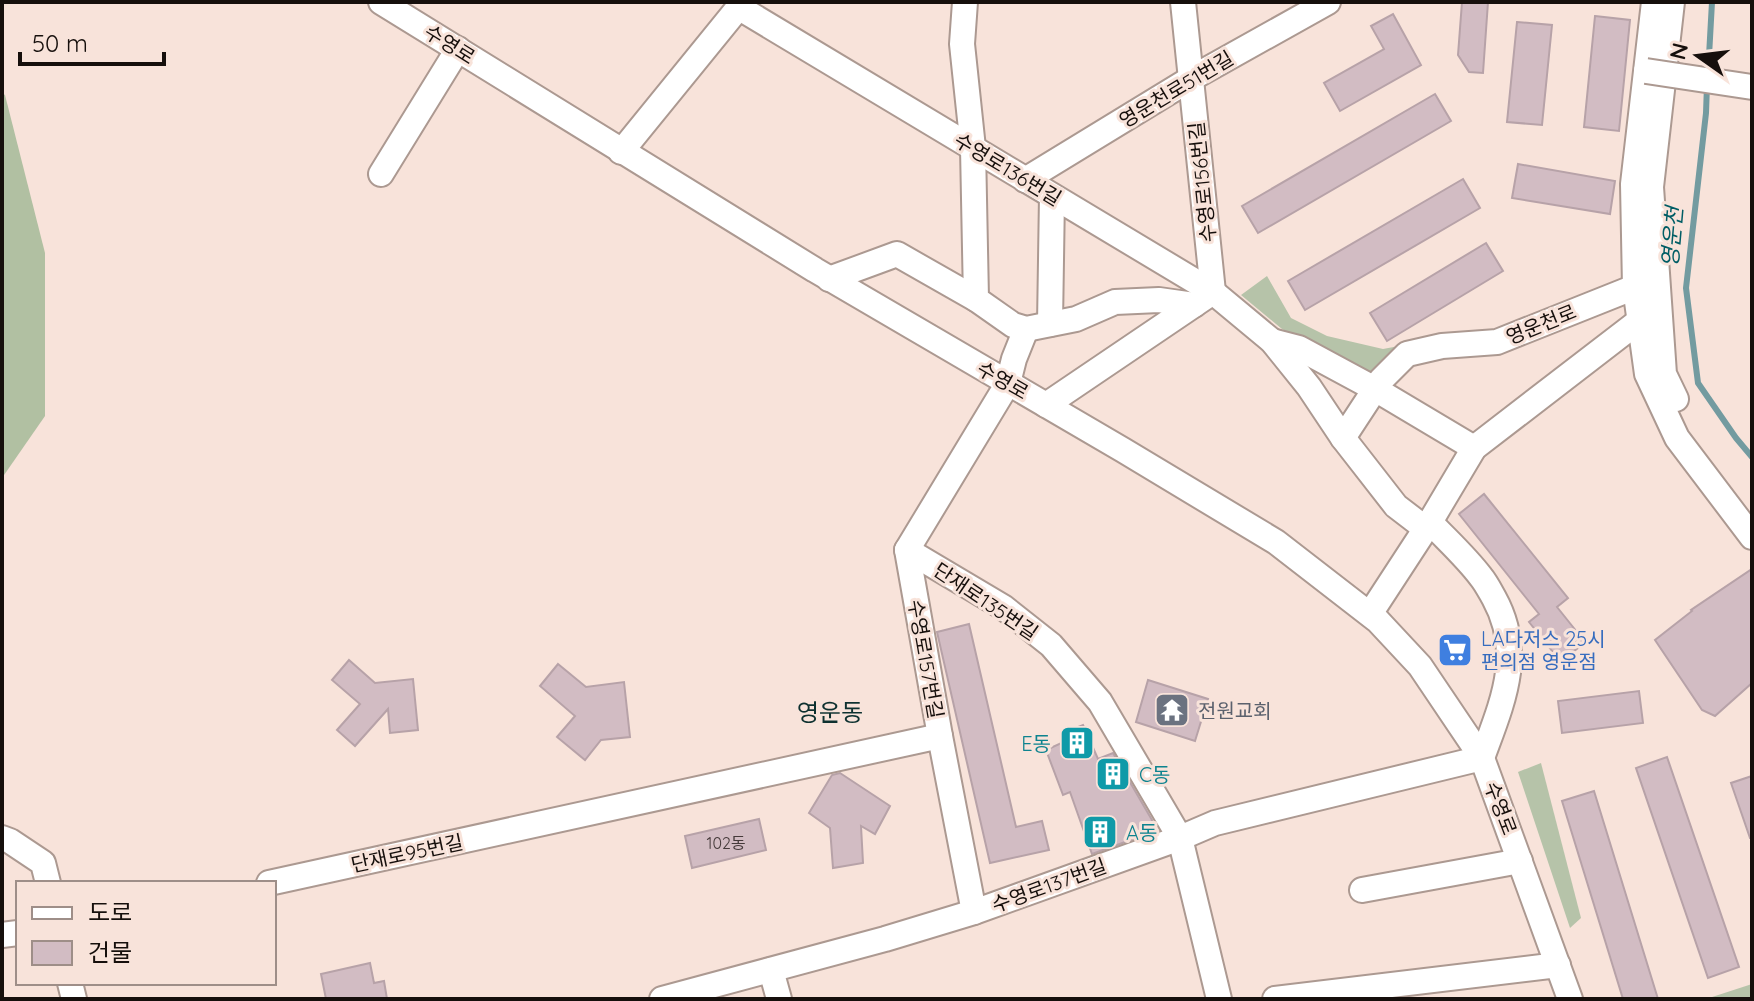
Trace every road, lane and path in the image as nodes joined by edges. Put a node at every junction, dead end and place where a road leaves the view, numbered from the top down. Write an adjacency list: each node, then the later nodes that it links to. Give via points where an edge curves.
1 (381, 2): 8 (street, 수영로)
2 (965, 2): 12 (street, via 962,44)
3 (1183, 2): 10 (street, 수영로156번길)
4 (1328, 2): 10 (street, 영운천로51번길)
5 (1654, 2): 9 (street)
6 (1672, 2): 29 (street, via 1651,187 1664,374 1692,431)
7 (740, 5): 12 (street, 수영로136번길); 13 (street)
8 (458, 49): 13 (street, 수영로); 14 (street)
9 (1646, 71): 11 (street, bridge); 18 (street, via 1633,184)
10 (1192, 78): 15 (street, 영운천로51번길); 19 (street, 수영로156번길)
11 (1752, 87)
12 (973, 148): 15 (street, 수영로136번길); 20 (street)
13 (621, 152): 17 (street, 수영로)
14 (381, 174)
15 (1025, 180): 16 (street, 수영로136번길)
16 (1052, 196): 19 (street, 수영로136번길); 22 (street)
17 (829, 279): 20 (street, via 897,254); 24 (street, 수영로)
18 (1635, 287): 21 (street); 25 (street, 영운천로, via 1497,342 1407,354)
19 (1203, 298): 22 (street, via 1115,302 1076,319); 23 (street, 수영로136번길); 26 (street)
20 (976, 299): 22 (street, via 1013,325)
21 (1639, 321): 28 (street); 31 (street, via 1647,374 1677,438)
22 (1038, 327): 24 (street, via 1014,359)
23 (1272, 341): 25 (street, 수영로136번길, via 1299,348); 27 (street, 수영로136번길)
24 (1008, 383): 26 (street, 수영로); 32 (street)
25 (1375, 389): 27 (street, 영운천로); 28 (street, 수영로136번길)
26 (1046, 405): 33 (street, 수영로, via 1276,542)
27 (1343, 438): 30 (street, 수영로136번길, via 1396,506)
28 (1474, 448): 30 (street)
29 (1752, 518)
30 (1428, 526): 33 (street); 35 (street, 수영로136번길, via 1482,578 1509,635 1502,704)
31 (1752, 537)
32 (907, 550): 34 (street, 수영로157번길); 37 (street, 단재로135번길, via 1003,607 1051,645 1100,702)
33 (1370, 614): 35 (street, 수영로, via 1420,666)
34 (940, 736): 40 (street, 단재로95번길); 42 (street, 수영로157번길)
35 (1482, 758): 37 (street, 수영로137번길, via 1215,823); 38 (street, 수영로)
36 (2, 838): 39 (street, via 43,863)
37 (1180, 838): 42 (street, 수영로137번길); 47 (street, 단재로135번길)
38 (1520, 861): 41 (street, 수영로); 43 (street, 수영로)
39 (48, 881)
40 (276, 881)
41 (1362, 890)
42 (974, 912): 44 (street, 수영로137번길)
43 (1558, 965): 48 (street); 49 (street, 수영로)
44 (771, 970): 45 (street, 수영로137번길); 46 (street)
45 (662, 999)
46 (779, 999)
47 (1219, 999)
48 (1275, 999)
49 (1570, 999)

